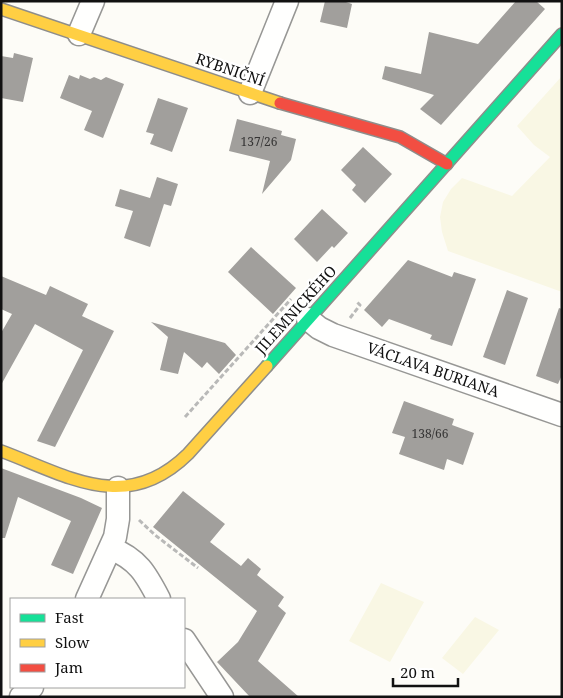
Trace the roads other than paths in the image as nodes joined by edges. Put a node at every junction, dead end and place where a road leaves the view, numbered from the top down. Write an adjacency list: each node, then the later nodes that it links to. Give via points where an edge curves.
1 (93, 1): 4 (street)
2 (287, 1): 6 (street)
3 (1, 9): 4 (main road, RYBNIČNÍ)
4 (80, 34): 6 (main road, RYBNIČNÍ)
5 (562, 34): 7 (main road, JILEMNICKÉHO)
6 (250, 93): 7 (main road, RYBNIČNÍ, via 400,136)
7 (447, 164): 8 (main road, JILEMNICKÉHO)
8 (308, 319): 9 (street, VÁCLAVA BURIANA, via 342,338); 11 (main road, JILEMNICKÉHO, via 180,461 156,477)
9 (562, 415)
10 (1, 451): 11 (main road, JILEMNICKÉHO, via 81,482)
11 (118, 488): 12 (street, via 118,519)
12 (110, 548): 13 (street); 14 (street, via 142,568)
13 (87, 598)
14 (158, 598)
15 (185, 642): 18 (street)
16 (31, 688): 17 (street)
17 (21, 697)
18 (222, 697)

